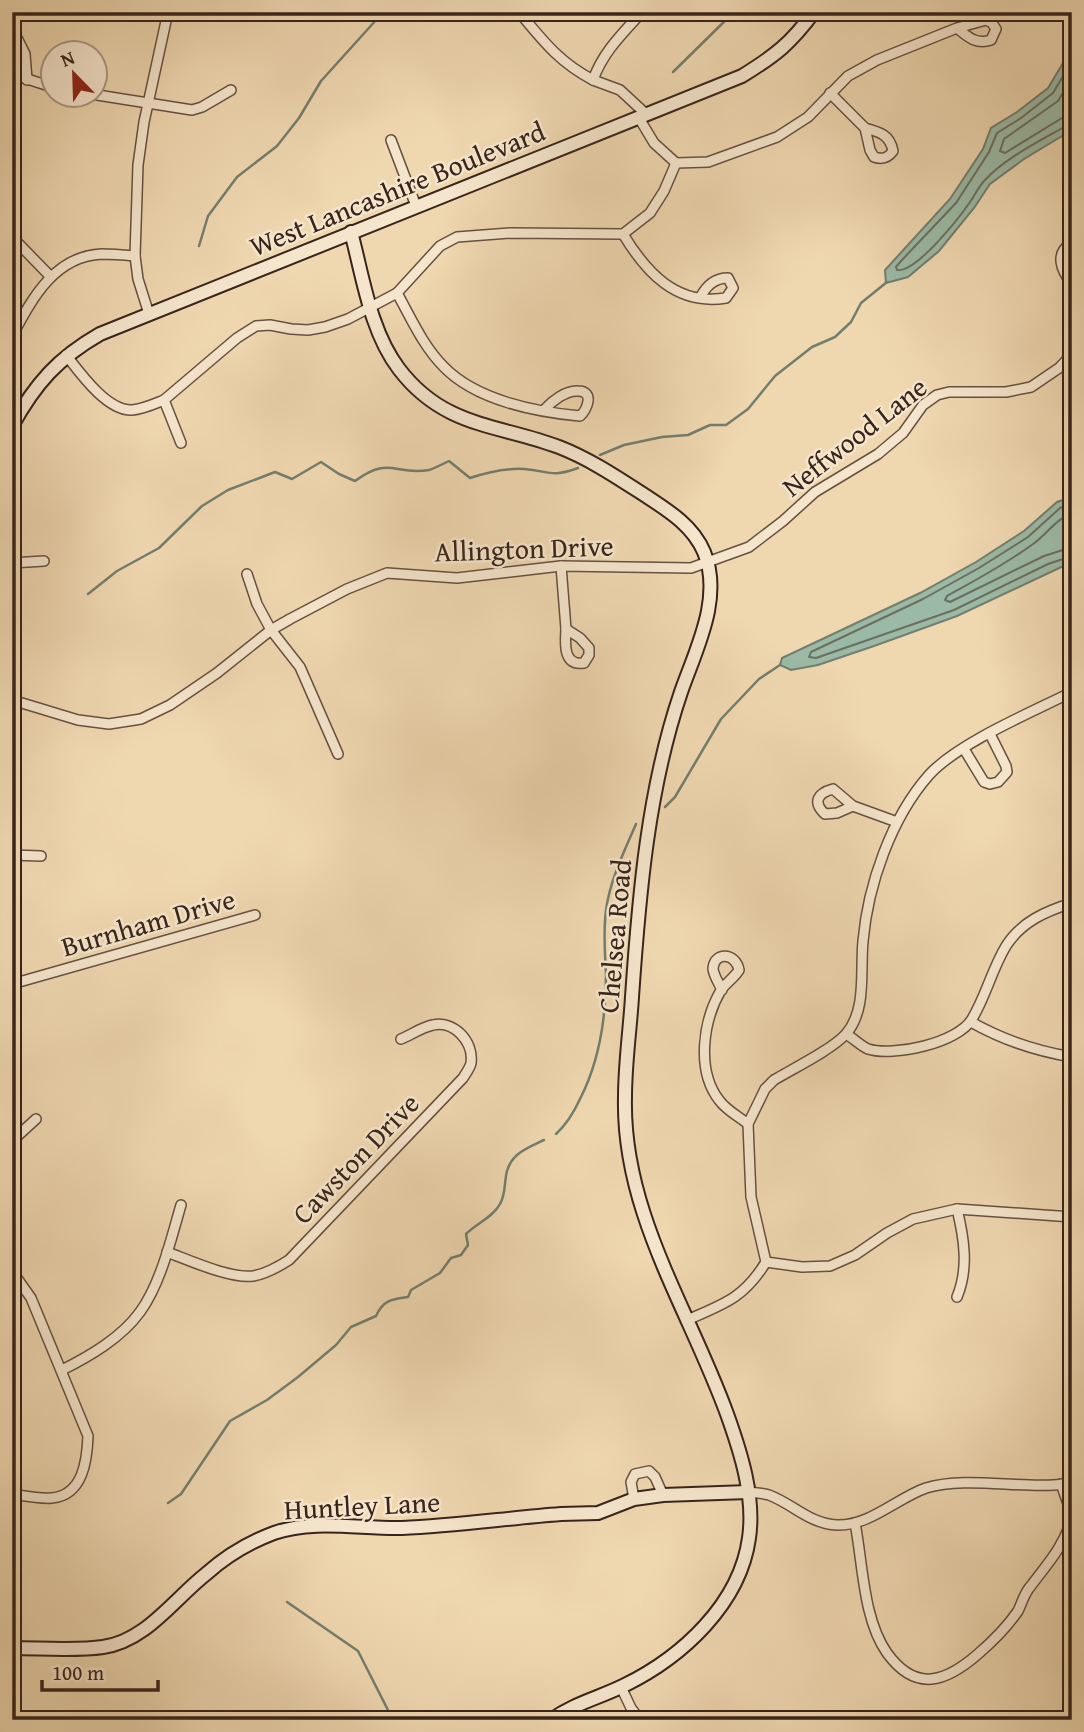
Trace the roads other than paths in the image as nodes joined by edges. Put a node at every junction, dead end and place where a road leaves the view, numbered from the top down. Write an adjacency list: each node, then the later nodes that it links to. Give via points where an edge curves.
1 (168, 12): 16 (street)
2 (519, 12): 10 (street, via 555,55)
3 (642, 12): 10 (street, via 607,51)
4 (814, 12): 17 (street, West Lancashire Boulevard, via 778,54 743,76)
5 (835, 12): 6 (street)
6 (852, 12)
7 (12, 28): 11 (street, via 25,54)
8 (957, 28): 14 (street, via 877,60 848,76)
9 (12, 74): 11 (street)
10 (593, 79): 17 (street, via 620,90)
11 (27, 80): 12 (street)
12 (38, 84)
13 (231, 90): 16 (street, via 192,110)
14 (830, 93): 18 (street); 20 (street, via 808,117 777,137 708,162)
15 (108, 97): 16 (street)
16 (148, 104): 26 (street, via 138,165)
17 (643, 116): 20 (street, via 654,143); 21 (street, West Lancashire Boulevard)
18 (866, 128)
19 (391, 140): 21 (street)
20 (676, 163): 23 (street, via 650,213)
21 (416, 206): 22 (street, West Lancashire Boulevard)
22 (351, 232): 31 (street, Chelsea Road); 32 (street, West Lancashire Boulevard)
23 (623, 234): 29 (street, via 457,237 440,246); 30 (street, via 660,282 677,293)
24 (12, 237): 27 (street)
25 (1072, 242): 28 (street, via 1061,256 1060,267)
26 (135, 256): 27 (street, via 88,256); 32 (street)
27 (50, 276): 33 (street)
28 (1072, 285)
29 (397, 293): 31 (street); 37 (street, via 431,351 456,379 484,394)
30 (700, 298)
31 (371, 307): 36 (street, via 325,327 256,326); 41 (street, Chelsea Road, via 399,369 422,393 454,415 558,447 599,466 692,530)
32 (149, 314): 35 (street, West Lancashire Boulevard, via 100,334)
33 (12, 336)
34 (1072, 354): 41 (street, Neffwood Lane, via 1031,387 937,395 878,454 815,492 749,547)
35 (66, 355): 36 (street, via 90,385 121,408 139,409); 38 (street, West Lancashire Boulevard, via 26,401)
36 (164, 400): 39 (street)
37 (544, 410): 37 (street, via 580,416 586,411 587,396 576,390)
38 (12, 426)
39 (181, 443)
40 (44, 561): 42 (street)
41 (707, 563): 43 (street, Allington Drive, via 673,570); 74 (street, Chelsea Road, via 710,594 705,626 667,734 648,834 625,1095 626,1144 638,1197)
42 (12, 564)
43 (561, 566): 45 (street); 46 (street, Allington Drive, via 457,578 387,573)
44 (247, 574): 46 (street)
45 (566, 629)
46 (271, 630): 48 (street, Allington Drive, via 217,673 141,719 109,724 78,720); 51 (street, via 300,667)
47 (1072, 692): 49 (street)
48 (12, 700)
49 (990, 734): 50 (street); 50 (street, via 1006,766 999,782 984,782)
50 (964, 749): 53 (street, via 931,773)
51 (338, 754)
52 (853, 806): 53 (street)
53 (897, 822): 61 (street, via 880,864 865,928 858,1013)
54 (12, 855): 55 (street)
55 (41, 856)
56 (1072, 903): 60 (street, via 1035,917 1006,945)
57 (255, 915): 58 (street, Burnham Drive)
58 (12, 984)
59 (722, 989): 65 (street, via 707,1028 708,1079 721,1103)
60 (971, 1022): 61 (street, via 953,1036 893,1051 869,1049); 63 (street, via 1036,1051)
61 (846, 1034): 65 (street, via 774,1080)
62 (401, 1039): 70 (street, Cawston Drive, via 433,1024 449,1025 463,1035 471,1066 289,1260 251,1277)
63 (1072, 1057)
64 (36, 1119): 66 (street)
65 (748, 1124): 71 (street, via 751,1196)
66 (12, 1141)
67 (181, 1205): 70 (street)
68 (957, 1209): 69 (street); 71 (street, via 913,1219 830,1266); 73 (street, via 964,1262 964,1282)
69 (1072, 1217)
70 (167, 1252): 75 (street, via 139,1314 90,1356)
71 (766, 1262): 74 (street, via 741,1293)
72 (12, 1271): 75 (street, via 31,1298)
73 (957, 1297)
74 (687, 1320): 78 (street, Chelsea Road, via 735,1435)
75 (62, 1370): 79 (street, via 88,1436 83,1472 67,1493 52,1498)
76 (1072, 1483): 77 (street)
77 (1061, 1484): 82 (street); 83 (street, via 940,1485)
78 (748, 1492): 80 (street, Huntley Lane); 83 (street, via 767,1494 820,1523); 85 (street, Chelsea Road, via 750,1538 737,1582 724,1603 664,1661)
79 (12, 1494)
80 (663, 1495): 81 (street, Huntley Lane); 81 (street, via 655,1477 641,1471 631,1482)
81 (634, 1499): 84 (street, Huntley Lane, via 598,1513 276,1532 224,1560 160,1618 126,1639 103,1647)
82 (1072, 1517): 83 (street, via 1065,1541 990,1644 959,1670 937,1680 898,1665 882,1644 865,1589)
83 (855, 1523)
84 (12, 1648)
85 (621, 1687): 86 (street, Chelsea Road, via 587,1699); 87 (street)
86 (551, 1720)
87 (640, 1720)

